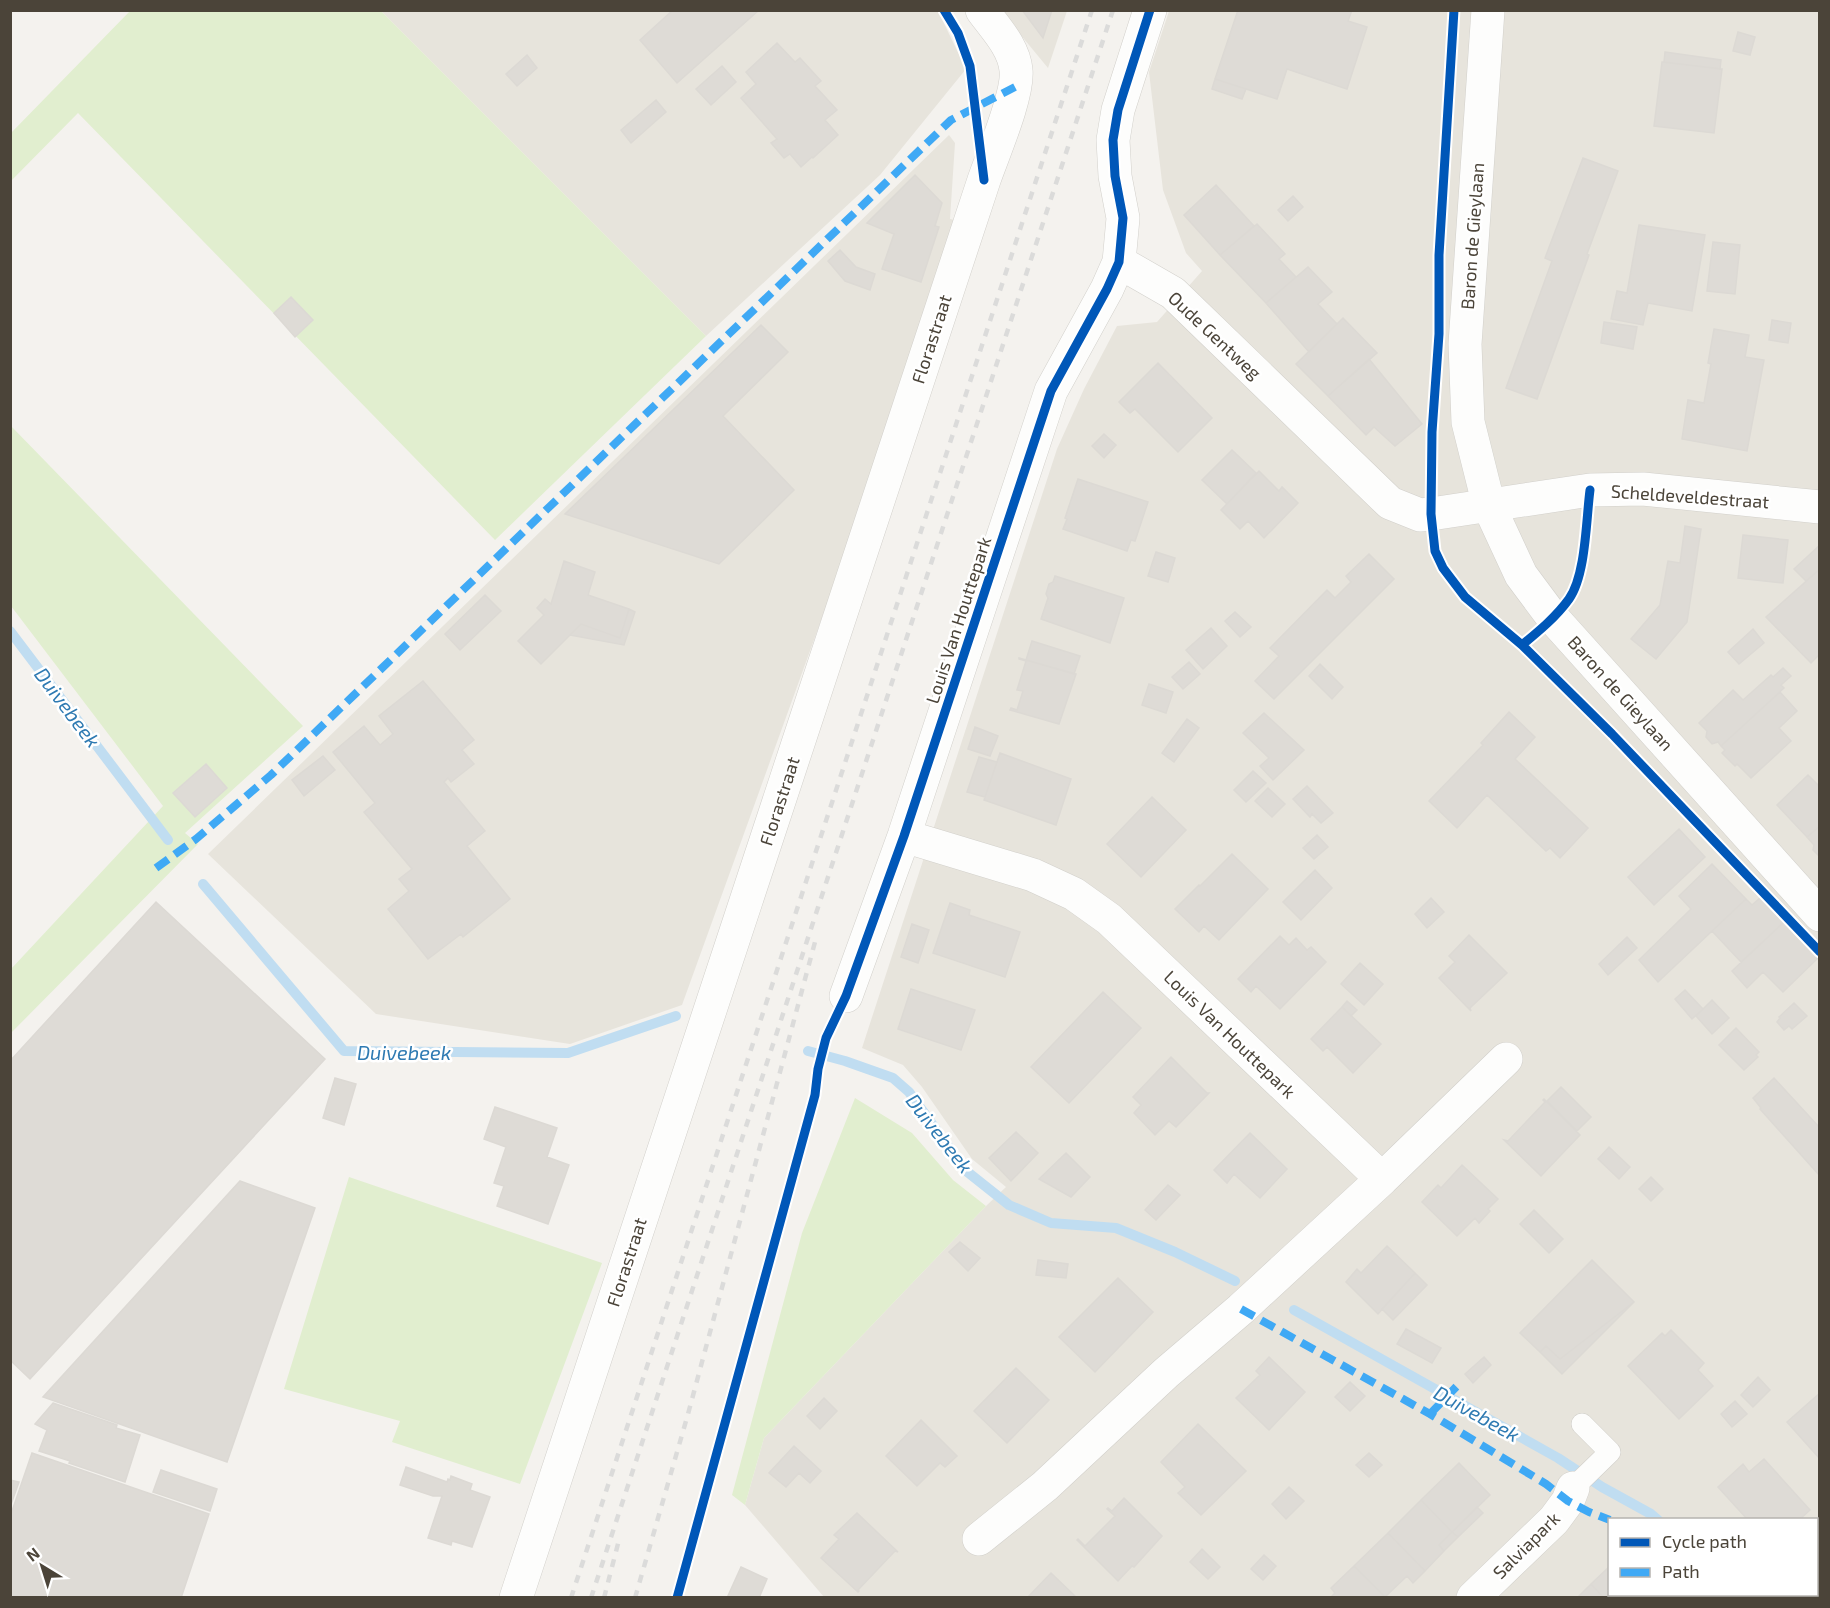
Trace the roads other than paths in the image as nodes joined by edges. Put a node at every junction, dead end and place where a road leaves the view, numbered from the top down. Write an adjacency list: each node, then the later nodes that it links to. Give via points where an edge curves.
1 (981, 10): 15 (street, Florastraat, via 1010,51 1016,69 1015,87)
2 (1149, 10): 4 (street, via 1118,110 1113,140 1115,176 1124,218)
3 (1488, 10): 5 (street, Baron de Gieylaan, via 1465,344 1468,422)
4 (1119, 262): 5 (street, Oude Gentweg, via 1173,293 1390,503 1420,515); 7 (street, Louis Van Houttepark, via 1051,392)
5 (1489, 506): 6 (street, Scheldeveldestraat, via 1590,490 1642,489); 8 (street, Baron de Gieylaan, via 1521,575 1553,618)
6 (1820, 507)
7 (904, 836): 9 (street, Louis Van Houttepark); 11 (street, Louis Van Houttepark, via 1033,875 1074,894 1109,919)
8 (1820, 915)
9 (846, 996)
10 (1506, 1059): 11 (street)
11 (1382, 1179): 14 (street, via 1045,1486)
12 (1582, 1424): 13 (lane, via 1610,1452)
13 (1582, 1478): 16 (street, Salviapark, via 1554,1520)
14 (979, 1539)
15 (516, 1598)
16 (1473, 1598)

